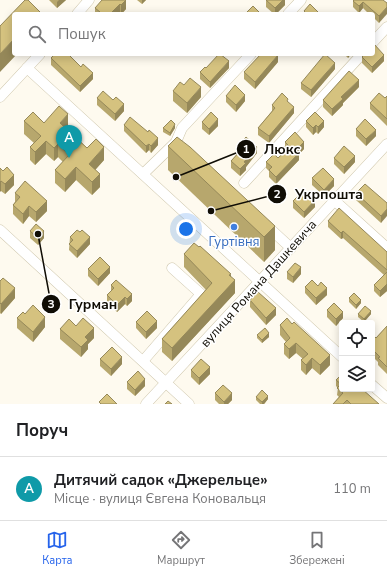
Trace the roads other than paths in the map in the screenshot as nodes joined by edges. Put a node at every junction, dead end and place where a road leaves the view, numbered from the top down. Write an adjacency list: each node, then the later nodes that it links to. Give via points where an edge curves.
1 (90, 0): 3 (street)
2 (301, 0): 4 (street)
3 (79, 12)
4 (290, 12)
5 (387, 27): 6 (street)
6 (375, 40)
7 (38, 56): 10 (street)
8 (249, 56): 13 (street, via 182,128 179,145)
9 (360, 56): 14 (street)
10 (27, 68): 11 (street); 13 (street)
11 (0, 97)
12 (387, 144): 15 (street, вулиця Романа Дашкевича)
13 (143, 174): 21 (street)
14 (244, 183)
15 (334, 200): 18 (street, вулиця Романа Дашкевича); 19 (street)
16 (256, 216): 18 (street)
17 (0, 230): 23 (street)
18 (291, 248): 21 (street, вулиця Романа Дашкевича)
19 (387, 248)
20 (172, 268): 23 (street, via 201,294)
21 (260, 282): 22 (street); 24 (street, вулиця Романа Дашкевича)
22 (341, 356)
23 (143, 361): 24 (street)
24 (167, 383): 27 (street, вулиця Романа Дашкевича); 28 (street)
25 (375, 387): 26 (street)
26 (387, 398)
27 (146, 404)
28 (189, 404)

